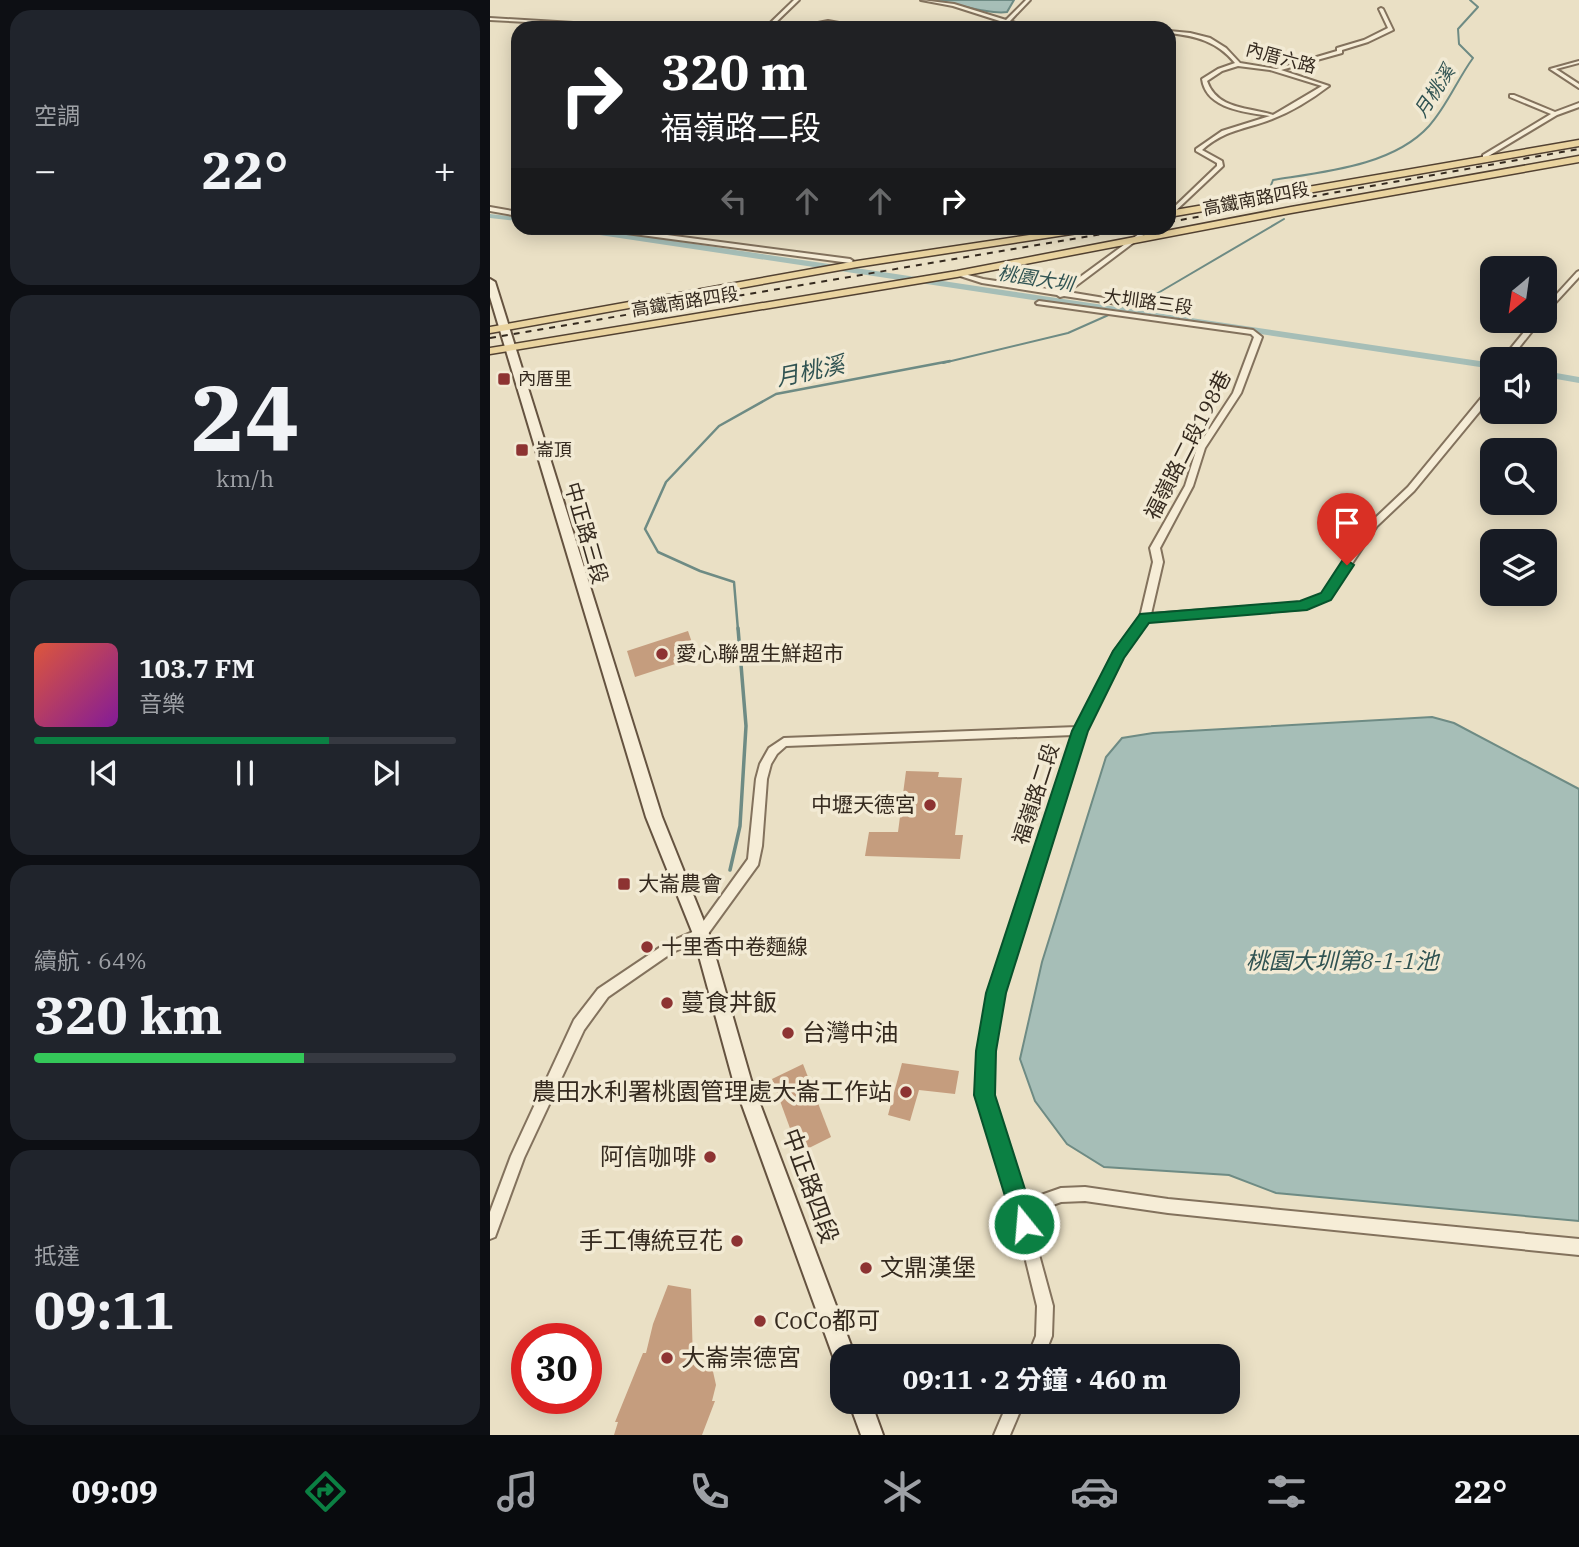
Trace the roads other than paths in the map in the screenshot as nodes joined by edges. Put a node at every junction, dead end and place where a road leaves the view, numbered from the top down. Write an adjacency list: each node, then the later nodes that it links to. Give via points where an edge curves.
1 (797, 0): 7 (street)
2 (923, 0): 8 (street)
3 (1028, 0): 8 (street)
4 (1381, 9): 12 (street, via 1391,29 1340,52)
5 (490, 19): 6 (street)
6 (523, 21)
7 (774, 21)
8 (1010, 21)
9 (1176, 33): 11 (street, 內厝六路, via 1221,44)
10 (1579, 62): 13 (street, via 1552,69)
11 (1238, 64): 12 (street, 內厝六路); 17 (street, via 1209,75 1204,80 1205,90 1239,109)
12 (1277, 71): 17 (street, 內厝六路, via 1326,86)
13 (1579, 86)
14 (1512, 96): 16 (street)
15 (1579, 105): 16 (street)
16 (1555, 114): 19 (street)
17 (1274, 115): 24 (street, 內厝六路, via 1217,133 1198,150 1220,166)
18 (1579, 141): 19 (main road, 高鐵南路四段); 21 (main road, 高鐵南路四段)
19 (1485, 156): 22 (main road, 高鐵南路四段)
20 (1579, 157): 23 (main road, 高鐵南路四段); 26 (main road, 高鐵南路四段)
21 (1412, 173): 22 (main road); 27 (main road, 高鐵南路四段)
22 (1361, 177): 28 (main road, 高鐵南路四段)
23 (1319, 200): 26 (main road); 30 (main road, 高鐵南路四段)
24 (1176, 207)
25 (490, 209): 29 (street)
26 (1291, 210): 31 (main road, 高鐵南路四段)
27 (1176, 211)
28 (1176, 211)
29 (511, 213)
30 (1176, 226)
31 (1176, 232)
32 (656, 235): 40 (street)
33 (1024, 235): 40 (main road)
34 (1126, 235): 39 (main road, 高鐵南路四段)
35 (1139, 235): 37 (street)
36 (1160, 235): 37 (main road, 高鐵南路四段)
37 (1129, 241): 38 (main road, 高鐵南路四段); 44 (street)
38 (1088, 249): 39 (main road); 42 (main road, 高鐵南路四段)
39 (1050, 251): 54 (main road, 高鐵南路四段)
40 (849, 262): 49 (main road, 高鐵南路四段); 49 (main road, 高鐵南路四段, via 827,270)
41 (1579, 273): 45 (street)
42 (957, 274): 44 (street, 大圳路三段); 54 (main road, 高鐵南路四段)
43 (490, 282): 49 (main road, 中正路三段)
44 (1061, 295): 47 (street); 48 (street, 大圳路三段)
45 (1558, 297)
46 (1039, 303): 47 (street, 大圳路三段)
47 (1051, 304): 51 (street, 大圳路三段)
48 (1157, 308)
49 (499, 325): 50 (main road); 54 (main road, 中正路三段)
50 (490, 330)
51 (1252, 332): 58 (street, 福嶺路二段198巷, via 1259,340 1237,393 1201,448 1189,486 1156,548 1158,562)
52 (1527, 333): 55 (street)
53 (490, 344): 54 (main road)
54 (508, 344): 56 (main road); 60 (main road, 中正路三段)
55 (1515, 347)
56 (490, 351)
57 (1480, 405): 58 (street, via 1410,489 1374,524 1326,596 1302,606)
58 (1145, 618): 59 (street, 福嶺路二段, via 1118,655)
59 (1080, 731): 61 (street, via 785,741 765,759 754,861); 62 (street, 福嶺路二段, via 996,993 986,1051 985,1095)
60 (648, 795): 61 (main road, 中正路四段)
61 (701, 934): 63 (street, via 669,948 603,993 579,1025 518,1156); 65 (main road, 中正路四段, via 742,1080)
62 (1020, 1210): 64 (street, via 1061,1195 1085,1194); 66 (street, 福嶺路二段, via 1045,1306)
63 (490, 1232)
64 (1579, 1247)
65 (840, 1344)
66 (1041, 1344)
67 (864, 1414): 69 (main road)
68 (1011, 1414): 70 (street)
69 (872, 1435)
70 (1002, 1435)

